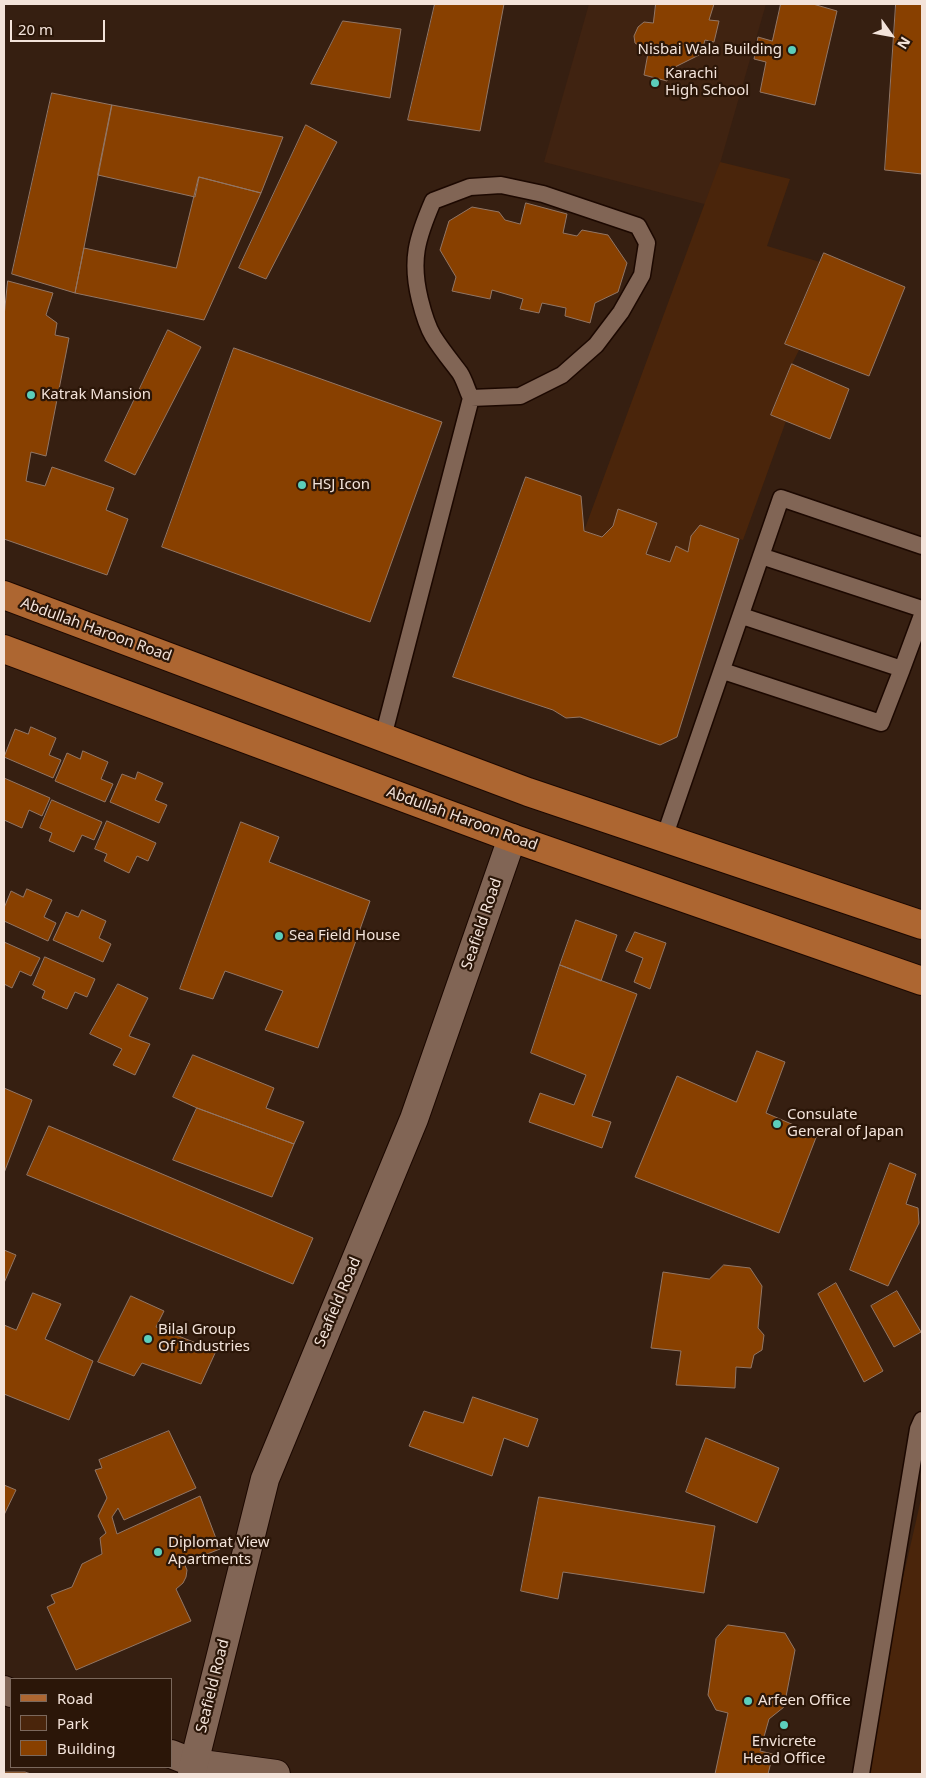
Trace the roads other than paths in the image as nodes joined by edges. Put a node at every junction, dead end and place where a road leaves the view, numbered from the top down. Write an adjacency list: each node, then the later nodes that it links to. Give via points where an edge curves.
1 (470, 398): 1 (lane, via 461,375 432,333 415,279 420,236 433,201 470,188 501,185 543,194 638,226 647,244 642,275 621,312 596,345 562,375 520,396); 11 (lane)
2 (922, 546): 3 (lane, via 781,498)
3 (761, 556): 5 (lane); 7 (lane)
4 (4, 595): 11 (main road, Abdullah Haroon Road)
5 (922, 609)
6 (922, 615): 9 (lane)
7 (742, 616): 9 (lane); 10 (lane)
8 (4, 648): 12 (main road, Abdullah Haroon Road)
9 (902, 669): 10 (lane, via 881,724)
10 (723, 671): 13 (lane)
11 (383, 737): 13 (main road, Abdullah Haroon Road, via 528,792)
12 (512, 838): 15 (main road, Abdullah Haroon Road); 17 (street, Seafield Road, via 414,1120 265,1479)
13 (664, 838): 14 (main road, Abdullah Haroon Road)
14 (922, 925)
15 (922, 981)
16 (922, 1420): 19 (lane)
17 (186, 1764): 18 (street)
18 (276, 1774)
19 (862, 1774)

